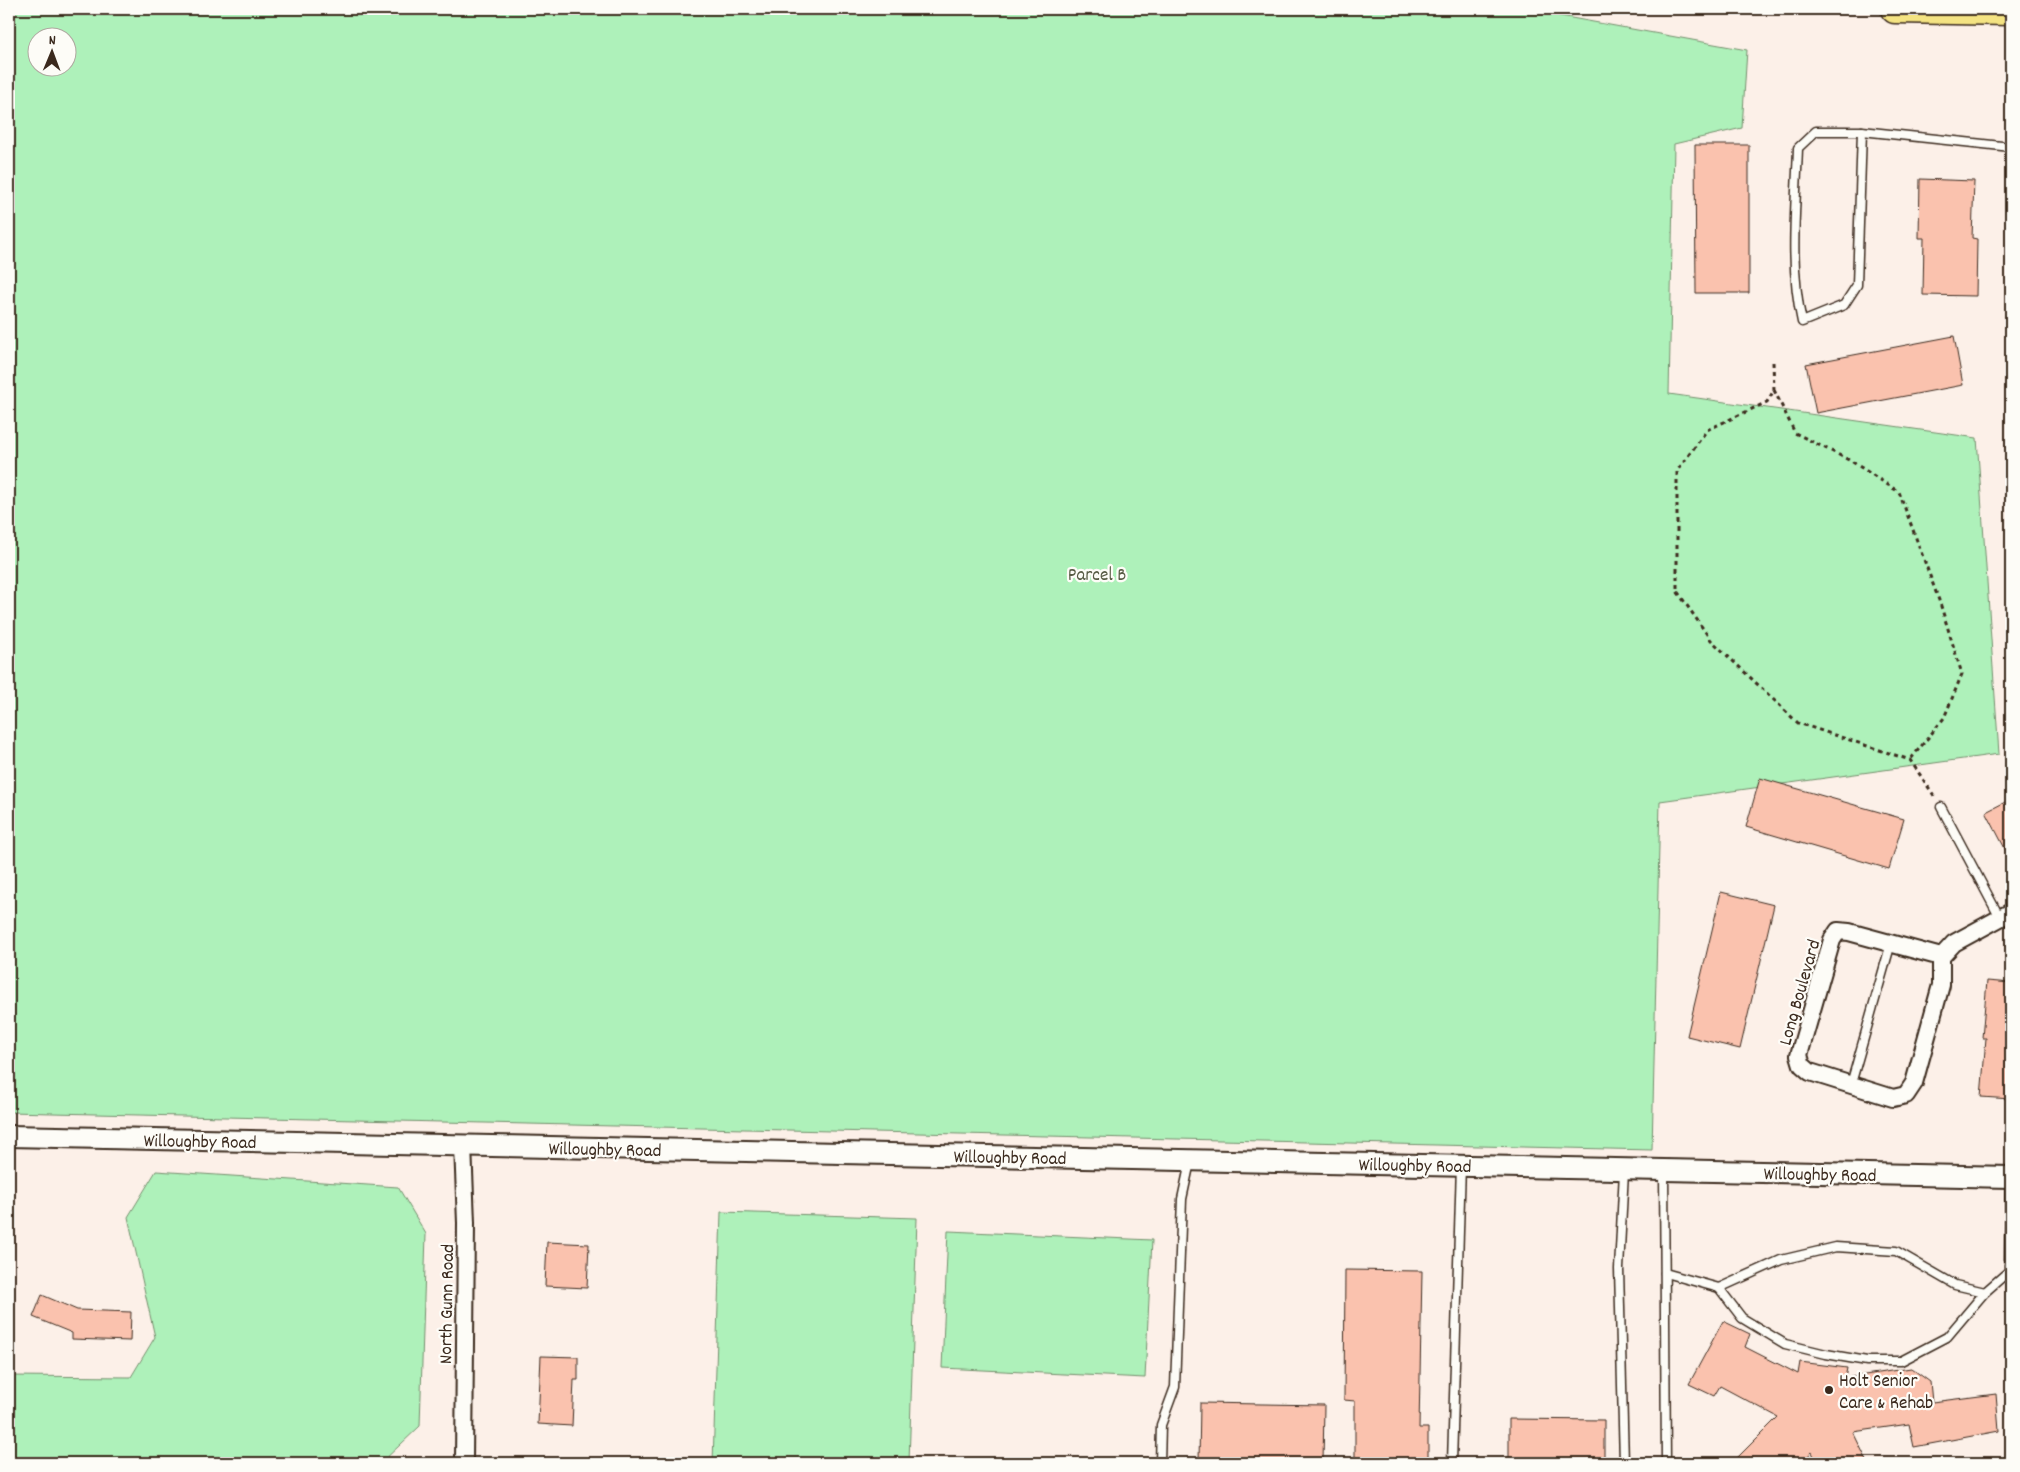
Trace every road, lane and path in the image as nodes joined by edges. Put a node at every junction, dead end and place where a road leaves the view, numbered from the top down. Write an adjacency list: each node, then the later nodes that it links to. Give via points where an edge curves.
1 (1895, 9): 2 (highway)
2 (2011, 11)
3 (1862, 131): 3 (lane, via 1816,131 1798,148 1794,268 1802,322 1844,305 1857,285); 4 (lane)
4 (2011, 147)
5 (1773, 362): 6 (path)
6 (1774, 390): 7 (path, via 1795,433 1851,461 1899,492 1962,674 1944,718); 7 (path, via 1767,402 1707,430 1677,471 1677,591 1711,640 1798,723)
7 (1910, 760): 8 (path)
8 (1942, 807): 9 (lane)
9 (2006, 915): 11 (street, via 1954,943)
10 (1891, 943): 11 (street, Long Boulevard); 12 (lane); 12 (street, Long Boulevard, via 1838,931 1832,940 1799,1054 1802,1065 1810,1072)
11 (1941, 957): 12 (street, Long Boulevard, via 1941,985 1914,1083 1906,1095 1893,1098)
12 (1850, 1084)
13 (9, 1136): 14 (street, Willoughby Road)
14 (463, 1145): 15 (street, Willoughby Road); 24 (street, North Gunn Road, via 466,1223)
15 (1190, 1160): 16 (street, Willoughby Road); 25 (lane, via 1182,1199 1175,1387 1161,1425)
16 (1461, 1165): 17 (street, Willoughby Road); 26 (lane)
17 (1625, 1169): 18 (street, Willoughby Road); 27 (lane, via 1619,1269)
18 (1664, 1170): 19 (street, Willoughby Road); 21 (lane)
19 (2010, 1176): 20 (lane)
20 (2010, 1272): 23 (lane)
21 (1665, 1273): 22 (lane); 28 (lane)
22 (1719, 1288): 23 (lane, via 1781,1260 1836,1247 1896,1251 1955,1286); 23 (lane, via 1742,1318 1785,1344 1867,1361 1901,1361 1947,1337)
23 (1986, 1292)
24 (464, 1463)
25 (1160, 1463)
26 (1452, 1463)
27 (1624, 1463)
28 (1666, 1463)

